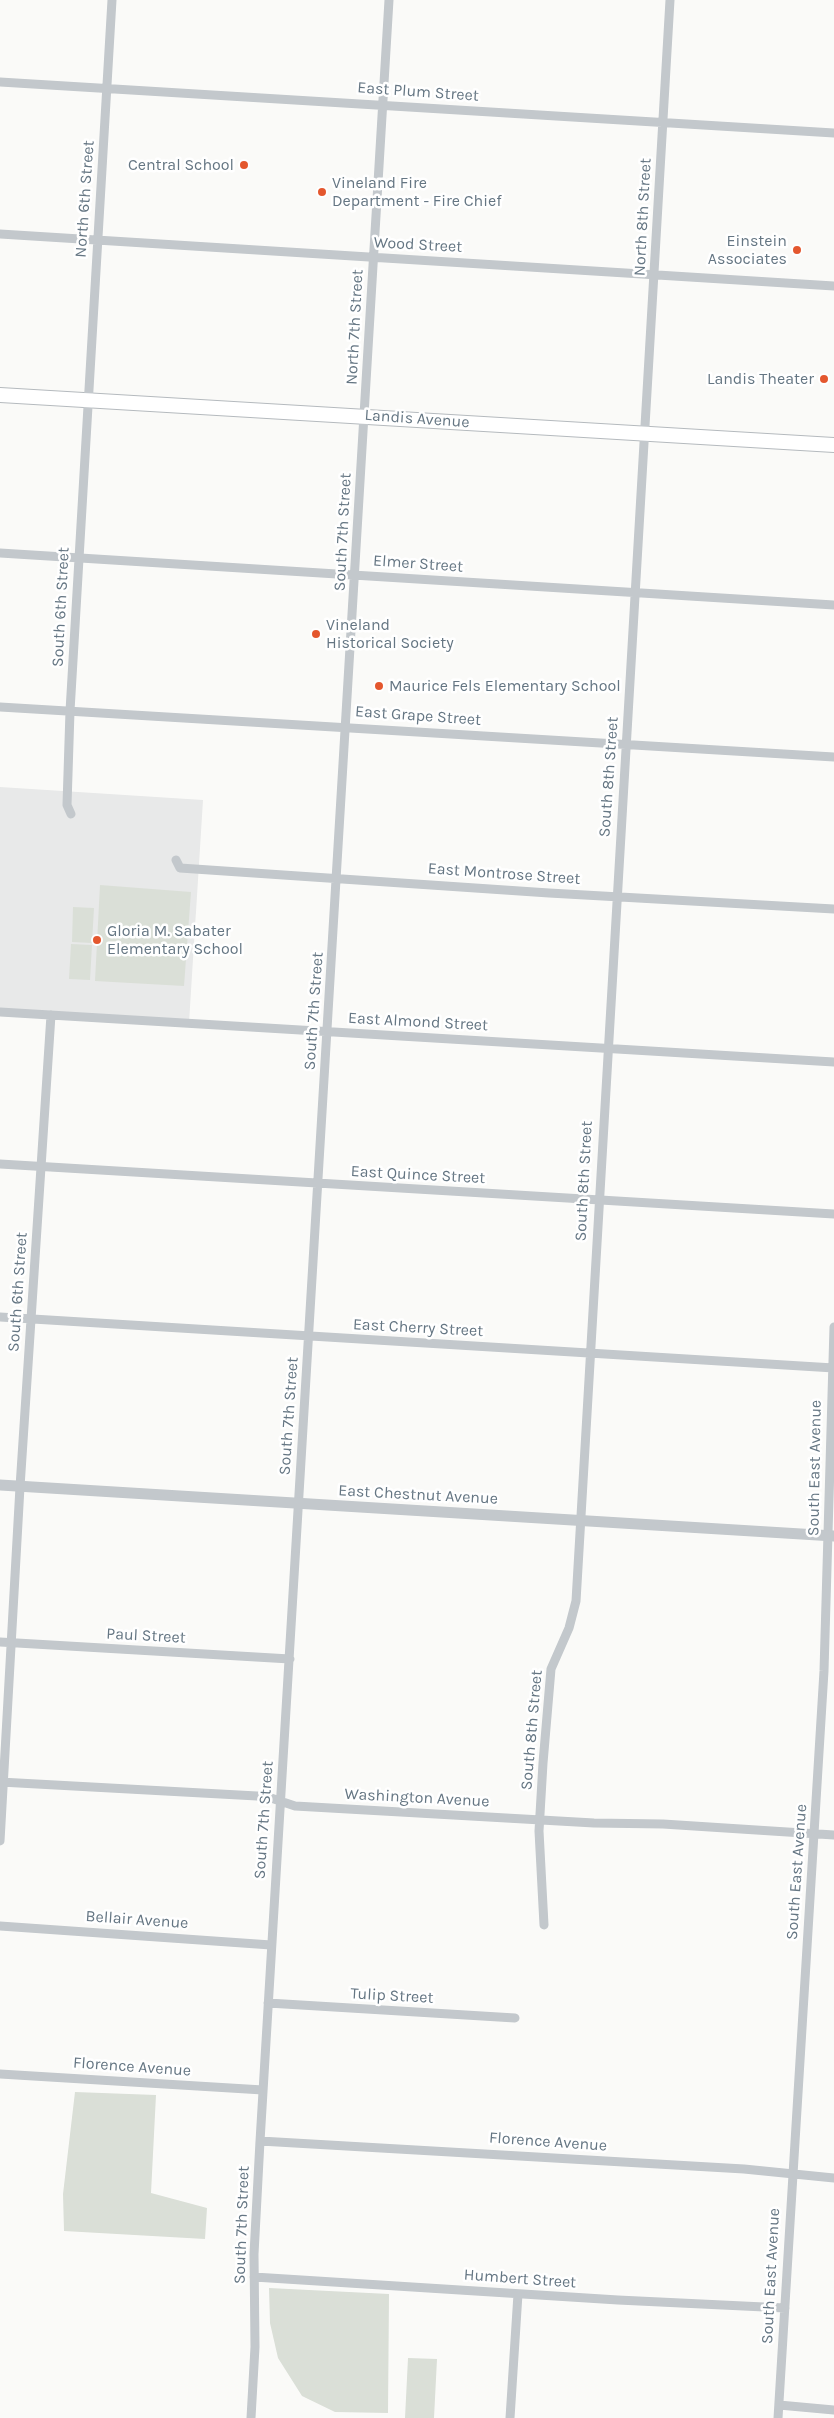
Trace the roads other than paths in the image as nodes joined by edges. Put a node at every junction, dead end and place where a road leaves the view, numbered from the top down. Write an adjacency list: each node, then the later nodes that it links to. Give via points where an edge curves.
1 (112, 0): 5 (street, North 6th Street)
2 (389, 0): 6 (street, North 7th Street)
3 (670, 0): 7 (street, North 8th Street)
4 (0, 82): 5 (street, East Plum Street)
5 (107, 88): 6 (street, East Plum Street); 10 (street, North 6th Street)
6 (383, 105): 7 (street, East Plum Street); 11 (street, North 7th Street)
7 (664, 122): 8 (street, East Plum Street); 12 (street, North 8th Street)
8 (834, 133)
9 (0, 234): 10 (street, Wood Street)
10 (98, 240): 11 (street, Wood Street); 15 (street, North 6th Street)
11 (374, 258): 12 (street, Wood Street); 16 (street, North 7th Street)
12 (655, 274): 13 (street, Wood Street); 17 (street, North 8th Street)
13 (834, 286)
14 (0, 395): 15 (main road, Landis Avenue)
15 (88, 401): 16 (main road, Landis Avenue); 20 (street, South 6th Street)
16 (365, 416): 17 (main road, Landis Avenue); 21 (street, South 7th Street)
17 (646, 435): 18 (main road, Landis Avenue); 22 (street, South 8th Street)
18 (834, 446)
19 (0, 553): 20 (street, Elmer Street)
20 (79, 558): 21 (street, Elmer Street); 25 (street, South 6th Street)
21 (356, 575): 22 (street, Elmer Street); 26 (street, South 7th Street)
22 (635, 592): 23 (street, Elmer Street); 27 (street, South 8th Street)
23 (834, 605)
24 (0, 707): 25 (street, East Grape Street)
25 (70, 711): 26 (street, East Grape Street); 29 (street, South 6th Street, via 67,805)
26 (346, 727): 27 (street, East Grape Street); 31 (street, South 7th Street)
27 (627, 745): 28 (street, East Grape Street); 32 (street, South 8th Street)
28 (834, 757)
29 (71, 814)
30 (176, 860): 31 (street, East Montrose Street, via 180,868)
31 (337, 879): 32 (street, East Montrose Street); 36 (street, South 7th Street)
32 (617, 896): 33 (street, East Montrose Street); 37 (street, South 8th Street)
33 (834, 910)
34 (0, 1012): 35 (street, East Almond Street)
35 (51, 1014): 36 (street, East Almond Street); 40 (street, South 6th Street)
36 (328, 1032): 37 (street, East Almond Street); 41 (street, South 7th Street)
37 (608, 1049): 38 (street, East Almond Street); 42 (street, South 8th Street)
38 (834, 1062)
39 (0, 1164): 40 (street, East Quince Street)
40 (41, 1167): 41 (street, East Quince Street); 45 (street, South 6th Street)
41 (319, 1184): 42 (street, East Quince Street); 47 (street, South 7th Street)
42 (598, 1201): 43 (street, East Quince Street); 48 (street, South 8th Street)
43 (834, 1214)
44 (0, 1317): 45 (street, East Cherry Street)
45 (32, 1318): 47 (street, East Cherry Street); 51 (street, South 6th Street)
46 (834, 1328): 49 (street, South East Avenue)
47 (310, 1336): 48 (street, East Cherry Street); 52 (street, South 7th Street)
48 (590, 1353): 49 (street, East Cherry Street); 53 (street, South 8th Street)
49 (833, 1368): 54 (street, South East Avenue)
50 (0, 1485): 51 (street, East Chestnut Avenue)
51 (20, 1487): 52 (street, East Chestnut Avenue); 56 (street, South 6th Street)
52 (298, 1504): 53 (street, East Chestnut Avenue); 57 (street, South 7th Street)
53 (579, 1521): 54 (street, East Chestnut Avenue); 60 (street, South 8th Street, via 576,1601 550,1675)
54 (831, 1536): 61 (street, South East Avenue)
55 (0, 1642): 56 (street, Paul Street)
56 (12, 1643): 57 (street, Paul Street); 58 (street, South 6th Street)
57 (290, 1659): 59 (street, South 7th Street)
58 (2, 1782): 59 (street, Washington Avenue, via 257,1796); 63 (street, South 6th Street)
59 (280, 1801): 60 (street, Washington Avenue, via 295,1806); 66 (street, South 7th Street)
60 (539, 1821): 61 (street, Washington Avenue, via 662,1824); 64 (street, South 8th Street)
61 (815, 1834): 62 (street, Washington Avenue); 72 (street, South East Avenue)
62 (834, 1835)
63 (0, 1841)
64 (544, 1925)
65 (0, 1926): 66 (street, Bellair Avenue)
66 (272, 1945): 67 (street, South 7th Street)
67 (268, 2003): 68 (street, Tulip Street); 70 (street, South 7th Street)
68 (515, 2018)
69 (0, 2074): 70 (street, Florence Avenue)
70 (263, 2090): 71 (street, South 7th Street)
71 (260, 2141): 72 (street, Florence Avenue); 74 (street, South 7th Street)
72 (792, 2174): 73 (street, Florence Avenue); 76 (street, South East Avenue)
73 (834, 2178)
74 (254, 2277): 75 (street, Humbert Street); 79 (street, South 7th Street)
75 (518, 2294): 76 (street, Humbert Street); 80 (street)
76 (785, 2308): 77 (street, South East Avenue)
77 (779, 2405): 78 (street); 81 (street, South East Avenue)
78 (834, 2410)
79 (251, 2418)
80 (510, 2418)
81 (778, 2418)

